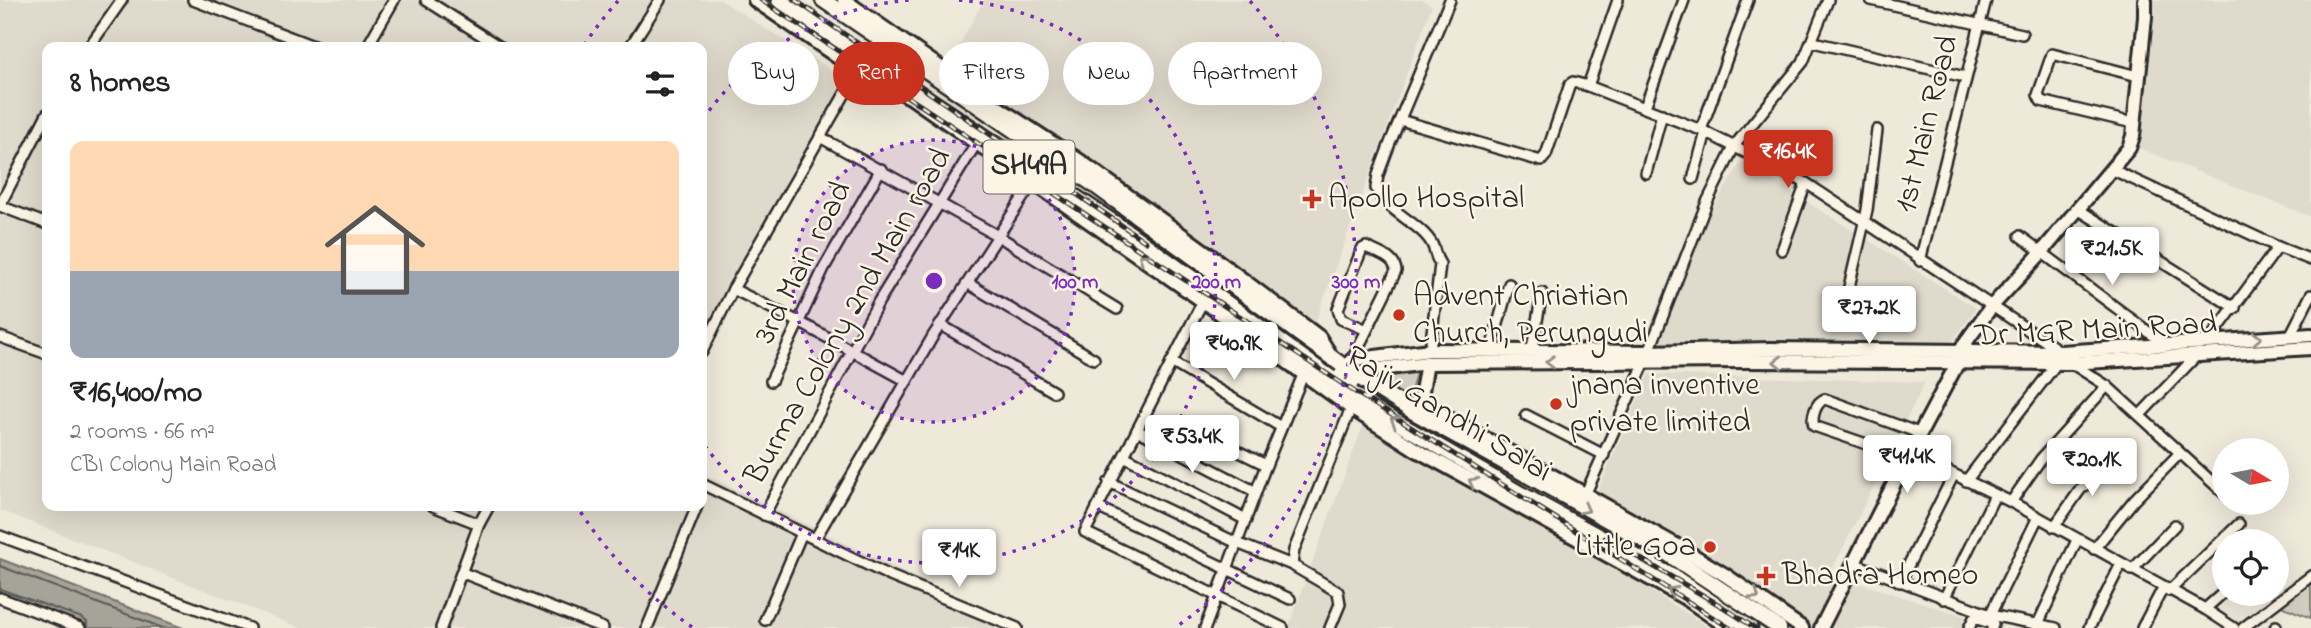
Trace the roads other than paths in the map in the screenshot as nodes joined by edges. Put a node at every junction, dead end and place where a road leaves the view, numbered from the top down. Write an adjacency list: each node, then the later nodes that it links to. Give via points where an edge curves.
1 (122, 0): 20 (street)
2 (192, 0): 21 (street)
3 (394, 0): 22 (street)
4 (426, 0): 23 (street)
5 (660, 0): 24 (street)
6 (755, 0): 27 (street)
7 (779, 0): 25 (main road, Rajiv Gandhi Salai / SH49A)
8 (823, 0): 35 (main road, Rajiv Gandhi Salai / SH49A)
9 (844, 0): 61 (street, via 1080,161)
10 (1450, 0): 37 (street)
11 (1618, 0): 30 (street)
12 (1684, 0): 34 (street)
13 (1748, 0): 42 (street)
14 (1828, 0): 26 (street)
15 (1871, 0): 18 (street)
16 (1986, 0): 18 (street, 1st Main Road)
17 (2145, 0): 28 (street)
18 (1978, 25): 19 (street); 29 (street, 1st Main Road)
19 (2021, 34)
20 (93, 42)
21 (303, 42)
22 (371, 42)
23 (491, 42)
24 (633, 42)
25 (839, 42)
26 (1813, 42): 29 (street); 45 (street, via 1798,70)
27 (833, 54)
28 (2138, 76): 38 (street); 38 (street, via 2052,54 2038,95 2041,101)
29 (1965, 77): 64 (street, 1st Main Road)
30 (1583, 84): 34 (street); 37 (street, via 1570,84 1541,161)
31 (925, 102): 40 (main road, Rajiv Gandhi Salai / SH49A)
32 (925, 103): 44 (street)
33 (838, 105): 43 (street)
34 (1645, 107): 36 (street)
35 (982, 108): 40 (main road); 61 (main road, Rajiv Gandhi Salai / SH49A)
36 (1662, 114): 42 (street); 48 (street)
37 (1400, 120): 85 (street, via 1376,188 1432,243 1440,264)
38 (2133, 123): 47 (street, via 2129,148)
39 (42, 124): 53 (street)
40 (969, 126): 71 (main road, Rajiv Gandhi Salai / SH49A, via 1125,230)
41 (1877, 130): 55 (street)
42 (1704, 131): 45 (street); 49 (street)
43 (820, 136): 46 (street); 68 (street)
44 (976, 144): 50 (street); 52 (street, Burma Colony 2nd Main road)
45 (1735, 145): 51 (street); 91 (street, via 1707,202)
46 (881, 169): 52 (street); 75 (street, 3rd Main road)
47 (2111, 169): 54 (street); 59 (street)
48 (1646, 173)
49 (1693, 179)
50 (1032, 182): 57 (street); 71 (street, one-way to 50)
51 (1806, 183): 55 (street); 60 (street)
52 (939, 204): 57 (street); 88 (street, Burma Colony 2nd Main road)
53 (0, 205): 56 (street)
54 (2076, 208): 62 (street); 73 (street)
55 (1864, 222): 64 (street); 67 (street)
56 (42, 223)
57 (998, 236): 65 (street); 74 (street)
58 (2020, 236): 62 (street)
59 (2278, 247): 63 (street); 73 (street)
60 (1782, 250)
61 (1198, 253): 97 (main road, Rajiv Gandhi Salai / SH49A)
62 (2041, 253): 72 (street); 83 (street)
63 (2311, 260)
64 (1920, 261): 72 (street)
65 (969, 284): 76 (street); 93 (street)
66 (1509, 284): 86 (street)
67 (1849, 287)
68 (733, 289): 75 (street); 82 (street)
69 (1542, 293): 87 (street)
70 (2311, 295): 79 (street)
71 (1206, 296): 95 (street); 98 (street); 101 (main road, Rajiv Gandhi Salai / SH49A)
72 (1991, 307): 92 (street); 94 (street)
73 (2235, 308): 81 (street)
74 (1117, 309)
75 (799, 322): 88 (street); 99 (street, 3rd Main road)
76 (941, 325): 100 (street); 103 (street)
77 (1367, 330): 77 (street, via 1396,266 1366,247 1338,309 1341,319); 97 (street)
78 (2311, 335): 79 (street, Dr MGR Main Road)
79 (2290, 336): 81 (street, Dr MGR Main Road, one-way to 79)
80 (0, 337): 89 (street)
81 (2210, 341): 83 (street, Dr MGR Main Road); 90 (street)
82 (707, 342)
83 (2166, 345): 94 (street, Dr MGR Main Road)
84 (2311, 348): 90 (street, Dr MGR Main Road)
85 (1430, 349): 86 (street, Dr MGR Main Road); 97 (street, Dr MGR Main Road)
86 (1491, 349): 87 (street, Dr MGR Main Road)
87 (1532, 349): 91 (street, Dr MGR Main Road)
88 (852, 351): 100 (street); 131 (street, Burma Colony 2nd Main road)
89 (42, 352)
90 (2199, 354): 94 (street, Dr MGR Main Road); 107 (street)
91 (1647, 357): 92 (street, Dr MGR Main Road, via 1770,349); 96 (street, Dr MGR Main Road, one-way to 96); 113 (street)
92 (1958, 358): 94 (street, Dr MGR Main Road); 111 (street)
93 (1094, 359)
94 (2063, 359): 102 (street); 119 (street)
95 (1171, 362): 108 (street); 109 (street)
96 (1427, 363): 97 (street, Dr MGR Main Road); 105 (street)
97 (1351, 368): 101 (street); 105 (main road, Rajiv Gandhi Salai / SH49A)
98 (1303, 375): 104 (street); 108 (street)
99 (771, 381)
100 (906, 381): 140 (street)
101 (1341, 386): 172 (main road, Rajiv Gandhi Salai / SH49A, one-way to 101, via 1677,579 1521,494)
102 (2107, 386): 107 (street); 126 (street, via 2041,459)
103 (1054, 393)
104 (1351, 408): 146 (street); 171 (street, one-way to 104)
105 (1418, 408): 124 (street); 173 (main road, Rajiv Gandhi Salai / SH49A, one-way to 173, via 1665,552)
106 (1526, 415): 113 (street)
107 (2140, 415): 112 (street)
108 (1281, 427): 117 (street)
109 (1137, 430): 114 (street); 123 (street)
110 (1199, 432): 117 (street)
111 (1919, 433): 115 (street); 115 (street, via 1825,399 1819,404 1814,426)
112 (2179, 454): 121 (street); 143 (street)
113 (1604, 455): 124 (street)
114 (1124, 456): 120 (street); 133 (street)
115 (1908, 456): 118 (street); 144 (street)
116 (2115, 456): 137 (street, via 2080,490)
117 (1266, 465): 123 (street)
118 (1953, 476): 119 (street); 151 (street)
119 (1966, 481): 125 (street)
120 (1109, 482): 127 (street); 142 (street)
121 (2212, 483)
122 (707, 490): 131 (street)
123 (1256, 492): 133 (street)
124 (1585, 495): 174 (street, one-way to 174, via 1715,569)
125 (1995, 495): 126 (street); 156 (street)
126 (2011, 502): 132 (street)
127 (1097, 507): 147 (street); 153 (street, via 1085,532)
128 (446, 511): 134 (street)
129 (486, 511): 134 (street)
130 (695, 511): 166 (street)
131 (764, 515): 138 (street)
132 (2038, 517): 137 (street); 159 (street)
133 (1246, 520): 142 (street)
134 (479, 524): 149 (street)
135 (2239, 524): 152 (street)
136 (2175, 525): 148 (street)
137 (2054, 527): 141 (street)
138 (802, 533): 140 (street); 160 (street)
139 (0, 536): 163 (street)
140 (815, 539): 167 (street, via 890,576)
141 (2077, 540): 143 (street); 161 (street)
142 (1237, 543): 146 (street); 147 (street)
143 (2094, 549): 145 (street)
144 (1853, 563): 151 (street); 175 (street)
145 (2121, 564): 148 (street); 179 (street)
146 (1292, 565): 170 (street, via 1338,592 1340,604)
147 (1226, 569): 153 (street); 155 (street)
148 (2132, 570): 152 (street)
149 (463, 573): 164 (street); 165 (street)
150 (2311, 576): 182 (street)
151 (1900, 582): 156 (street)
152 (2166, 589): 158 (street); 180 (street)
153 (1217, 596): 168 (street); 169 (street)
154 (0, 598): 162 (street)
155 (1290, 598)
156 (1944, 599): 159 (street)
157 (2212, 602): 158 (street)
158 (2205, 608): 181 (street)
159 (1990, 615): 161 (street)
160 (765, 620)
161 (2038, 624): 178 (street)
162 (80, 628)
163 (249, 628)
164 (441, 628)
165 (603, 628)
166 (647, 628)
167 (1017, 628)
168 (1205, 628)
169 (1283, 628)
170 (1330, 628)
171 (1730, 628)
172 (1750, 628)
173 (1779, 628)
174 (1802, 628)
175 (1821, 628)
176 (1969, 628): 177 (street, via 1974,618 1993,624)
177 (1992, 628)
178 (2056, 628)
179 (2089, 628)
180 (2142, 628)
181 (2234, 628)
182 (2243, 628)

